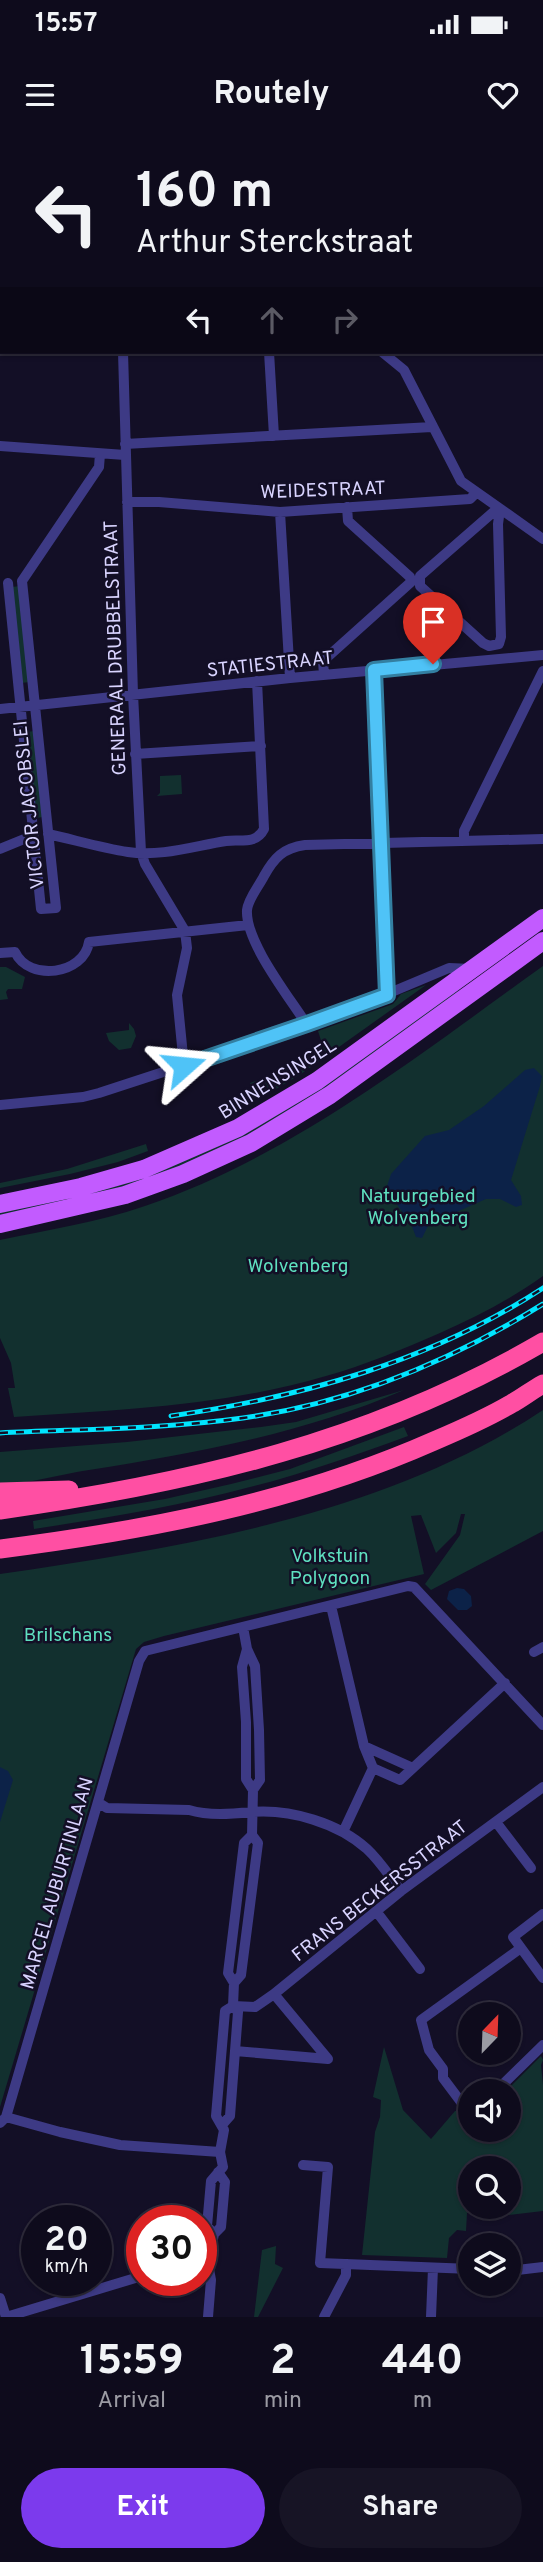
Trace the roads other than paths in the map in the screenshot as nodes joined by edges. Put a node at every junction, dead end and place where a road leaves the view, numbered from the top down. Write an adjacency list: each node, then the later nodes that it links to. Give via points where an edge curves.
1 (123, 354): 7 (street, GENERAAL DRUBBELSTRAAT)
2 (269, 354): 5 (street)
3 (387, 354): 4 (street, via 404,370)
4 (432, 428): 5 (street); 9 (street, via 461,481)
5 (274, 436): 7 (street)
6 (0, 446): 8 (street)
7 (125, 450): 8 (street); 10 (street, GENERAAL DRUBBELSTRAAT)
8 (100, 454): 17 (street, via 99,467)
9 (476, 493): 11 (street, WEIDESTRAAT, via 470,499); 12 (street)
10 (127, 502): 13 (street, WEIDESTRAAT); 24 (street, GENERAAL DRUBBELSTRAAT)
11 (347, 507): 13 (street, WEIDESTRAAT); 16 (street, via 348,521)
12 (499, 508): 14 (street); 16 (street); 16 (street, via 501,638 496,646 483,643)
13 (279, 512): 22 (street)
14 (543, 539)
15 (4, 579): 17 (street, VICTOR JACOBSLEI); 26 (street, VICTOR JACOBSLEI)
16 (415, 580): 21 (street, via 323,661)
17 (22, 581): 25 (street, VICTOR JACOBSLEI)
18 (543, 655): 19 (street, STATIESTRAAT)
19 (374, 670): 21 (street, STATIESTRAAT); 34 (street)
20 (543, 671): 33 (street, via 464,831)
21 (324, 675): 22 (street, STATIESTRAAT)
22 (290, 678): 23 (street, STATIESTRAAT)
23 (257, 681): 24 (street, STATIESTRAAT); 28 (street)
24 (133, 694): 25 (street, STATIESTRAAT); 29 (street, GENERAAL DRUBBELSTRAAT)
25 (34, 705): 26 (street, STATIESTRAAT); 30 (street, VICTOR JACOBSLEI)
26 (20, 707): 27 (street, STATIESTRAAT); 31 (street, VICTOR JACOBSLEI)
27 (0, 709)
28 (261, 746): 29 (street); 36 (street, via 264,829 254,839)
29 (135, 754): 36 (street, GENERAAL DRUBBELSTRAAT)
30 (48, 834): 31 (street, VICTOR JACOBSLEI, via 56,908 41,909); 36 (street)
31 (34, 835): 35 (street)
32 (543, 839): 33 (street)
33 (464, 841): 34 (street)
34 (381, 843): 38 (street, via 305,845 280,853 247,907); 43 (street)
35 (0, 849)
36 (141, 852): 39 (street, GENERAAL DRUBBELSTRAAT)
37 (543, 918): 42 (main road, BINNENSINGEL)
38 (248, 925): 39 (street); 44 (street, via 257,948)
39 (186, 931): 41 (street, via 89,942 75,965 56,970 32,968 15,952); 45 (street, via 177,995)
40 (543, 941): 48 (main road, BINNENSINGEL, via 330,1095 251,1143 138,1191)
41 (0, 953)
42 (472, 969): 43 (street, via 449,968); 47 (main road, BINNENSINGEL, via 317,1081 238,1128 144,1169)
43 (387, 995): 44 (street)
44 (307, 1024): 45 (street)
45 (184, 1066): 46 (street, via 83,1097)
46 (0, 1105)
47 (0, 1204)
48 (0, 1224)
49 (543, 1342): 51 (highway, via 445,1394 345,1433 246,1464)
50 (543, 1384): 54 (highway, via 513,1404 436,1441 302,1490 157,1526)
51 (115, 1490): 52 (highway); 53 (highway)
52 (0, 1492)
53 (0, 1510)
54 (31, 1545): 55 (highway); 56 (highway)
55 (0, 1549)
56 (0, 1563)
57 (331, 1606): 58 (street); 59 (street, via 408,1586 418,1589); 61 (street)
58 (243, 1627): 65 (street, MARCEL AUBURTINLAAN, via 145,1651); 66 (street, via 247,1650 242,1667 246,1779 253,1790)
59 (505, 1683): 60 (street); 63 (street)
60 (543, 1725)
61 (364, 1746): 62 (street); 63 (street)
62 (373, 1768): 63 (street, via 400,1780); 68 (street)
63 (413, 1768)
64 (543, 1787): 67 (street, FRANS BECKERSSTRAAT)
65 (99, 1803): 66 (street, via 107,1808); 82 (street, MARCEL AUBURTINLAAN)
66 (253, 1812): 68 (street, via 314,1819); 77 (street, via 252,1835 244,1843 228,1973 234,1983)
67 (496, 1822): 69 (street); 70 (street, FRANS BECKERSSTRAAT)
68 (343, 1832): 70 (street, via 367,1849)
69 (531, 1868)
70 (401, 1891): 71 (street, FRANS BECKERSSTRAAT)
71 (376, 1911): 74 (street); 76 (street, FRANS BECKERSSTRAAT)
72 (543, 1914): 73 (street, via 513,1937)
73 (521, 1948): 75 (street); 81 (street, via 421,2020 429,2050)
74 (420, 1969)
75 (543, 1978)
76 (274, 1994): 77 (street, FRANS BECKERSSTRAAT, via 255,2007); 79 (street, via 328,2059)
77 (233, 2006): 79 (street, via 238,2012); 83 (street, via 225,2011 221,2050 216,2116)
78 (543, 2045): 80 (street)
79 (235, 2051): 83 (street, via 230,2116)
80 (508, 2079)
81 (458, 2098)
82 (3, 2120): 84 (street, via 120,2145)
83 (222, 2124): 84 (street)
84 (220, 2152): 86 (street, via 223,2167 211,2181)
85 (303, 2165): 87 (street, via 328,2167 320,2263)
86 (209, 2205)
87 (346, 2264): 89 (street); 97 (street, via 346,2275)
88 (543, 2267): 91 (street)
89 (433, 2268): 90 (street); 98 (street)
90 (458, 2269)
91 (521, 2270)
92 (126, 2281): 95 (street)
93 (210, 2296): 96 (street)
94 (0, 2298): 95 (street)
95 (6, 2317)
96 (208, 2317)
97 (324, 2317)
98 (431, 2317)

